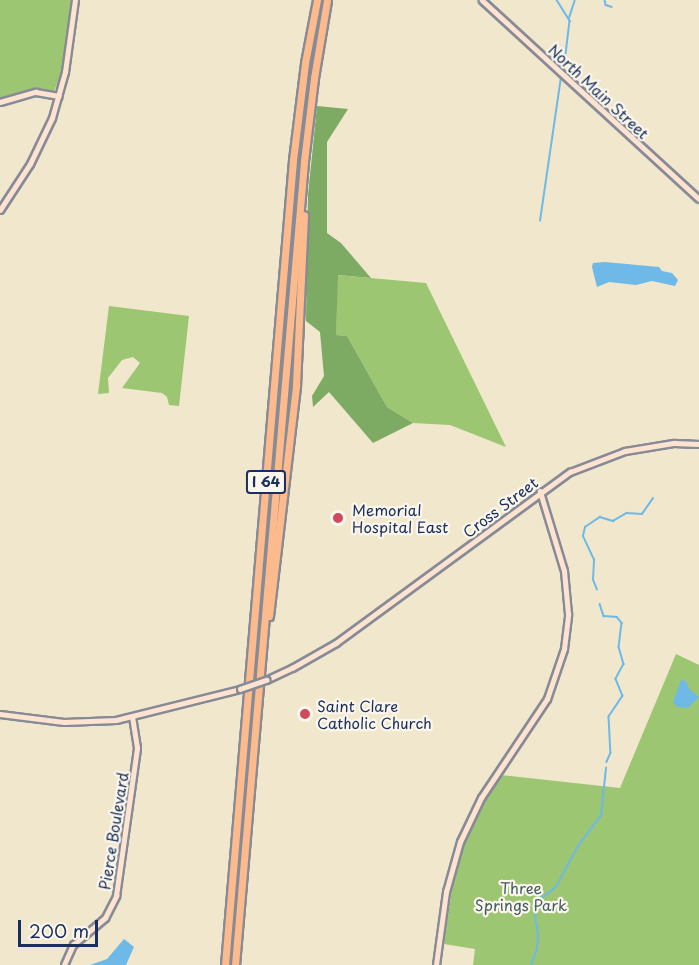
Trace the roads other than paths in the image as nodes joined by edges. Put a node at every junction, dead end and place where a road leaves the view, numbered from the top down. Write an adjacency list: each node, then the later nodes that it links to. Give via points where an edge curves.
1 (75, 0): 5 (main road)
2 (317, 0): 14 (highway, I 64, via 294,160)
3 (327, 0): 15 (highway, via 310,104 295,397 262,660)
4 (482, 0): 7 (main road, North Main Street)
5 (59, 96): 6 (main road, via 36,92); 8 (main road, via 37,151)
6 (0, 102)
7 (699, 199)
8 (0, 210)
9 (699, 444): 10 (main road, Cross Street, via 675,443 625,451 570,472)
10 (540, 492): 12 (main road, Cross Street, bridge, via 336,643 292,668 240,689); 16 (main road, via 564,571 568,614 564,649 547,699 481,798 460,842 447,891)
11 (0, 714): 12 (main road, Cross Street, via 64,722)
12 (132, 717): 13 (main road, Pierce Boulevard, via 137,748 116,896 105,918 74,945)
13 (64, 965)
14 (225, 965)
15 (235, 965)
16 (436, 965)

